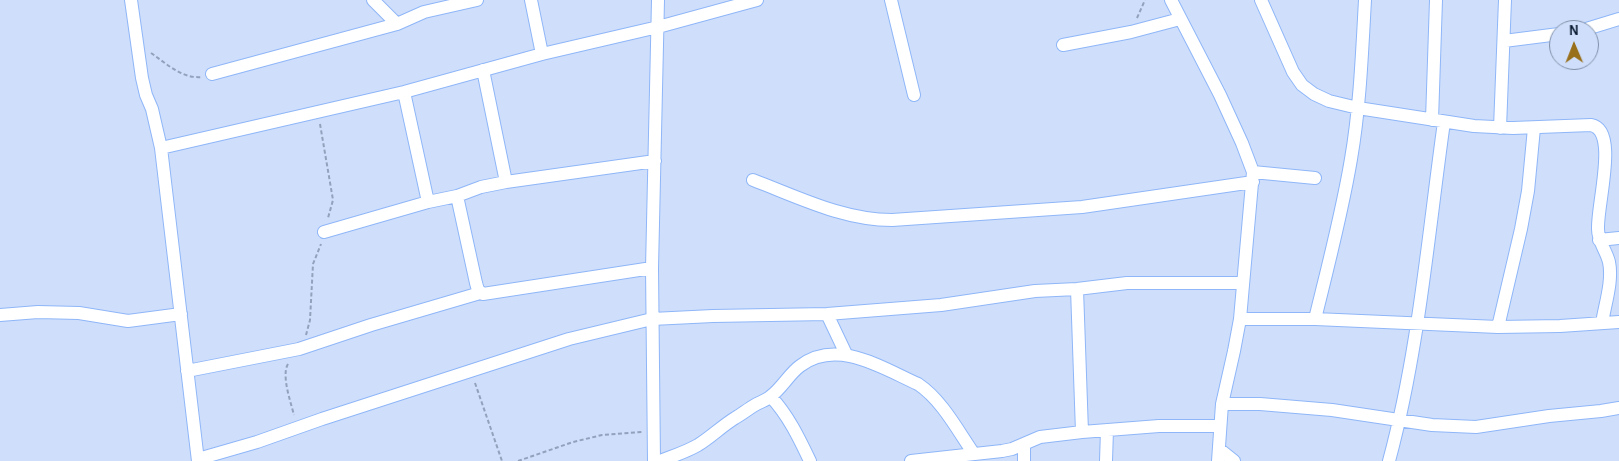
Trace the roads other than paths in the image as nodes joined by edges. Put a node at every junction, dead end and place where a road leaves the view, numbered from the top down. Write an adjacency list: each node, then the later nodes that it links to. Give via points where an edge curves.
1 (131, 0): 30 (street, via 142,78)
2 (372, 0): 15 (street)
3 (477, 0): 15 (street, via 424,12)
4 (531, 0): 21 (street)
5 (658, 0): 17 (street)
6 (757, 0): 17 (street)
7 (891, 0): 25 (street)
8 (1171, 0): 13 (street)
9 (1261, 0): 26 (street, via 1302,86 1329,101)
10 (1365, 0): 26 (street)
11 (1436, 0): 27 (street)
12 (1505, 0): 19 (street)
13 (1180, 19): 20 (street); 32 (street, via 1220,95)
14 (1619, 19): 16 (street)
15 (397, 24): 23 (street)
16 (1599, 25)
17 (658, 28): 21 (street); 31 (street)
18 (1549, 35): 19 (street)
19 (1504, 41): 28 (street)
20 (1064, 45)
21 (542, 54): 22 (street)
22 (483, 70): 24 (street); 35 (street)
23 (212, 74)
24 (404, 92): 30 (street); 37 (street)
25 (914, 95)
26 (1358, 108): 27 (street); 50 (street, via 1345,194)
27 (1438, 121): 28 (street); 53 (street)
28 (1500, 128): 29 (street)
29 (1534, 128): 40 (street, via 1592,125 1609,133 1615,157 1598,220); 54 (street, via 1521,230)
30 (161, 148): 46 (street)
31 (655, 161): 35 (street); 41 (street)
32 (1253, 177): 33 (street); 34 (street, via 1082,207 892,220 862,218 836,211); 42 (street)
33 (1315, 178)
34 (752, 180)
35 (506, 182): 36 (street)
36 (457, 196): 37 (street); 44 (street)
37 (428, 202): 38 (street)
38 (324, 232)
39 (1619, 238): 40 (street)
40 (1599, 240): 51 (street, via 1609,262 1610,279)
41 (652, 268): 44 (street); 48 (street)
42 (1243, 283): 43 (street, via 1127,283); 49 (street)
43 (1077, 289): 47 (street); 63 (street)
44 (480, 293): 56 (street, via 371,324 299,349)
45 (0, 314): 46 (street, via 79,313 128,320)
46 (180, 314): 56 (street)
47 (827, 314): 48 (street); 55 (street)
48 (652, 319): 67 (street, via 569,339); 68 (street)
49 (1240, 319): 50 (street); 58 (street)
50 (1315, 319): 53 (street)
51 (1602, 322): 52 (street); 54 (street)
52 (1619, 322)
53 (1418, 323): 54 (street); 60 (street)
54 (1498, 327)
55 (846, 354): 57 (street, via 822,355 812,359 792,373); 65 (street, via 918,384 939,405)
56 (187, 371): 67 (street)
57 (771, 397): 69 (street, via 731,420 698,445); 70 (street, via 794,427)
58 (1222, 404): 60 (street, via 1332,410); 61 (street)
59 (1619, 408): 60 (street, via 1476,427)
60 (1400, 420): 75 (street)
61 (1220, 426): 62 (street); 66 (street)
62 (1107, 430): 63 (street); 73 (street)
63 (1082, 432): 64 (street, via 1040,437)
64 (1024, 444): 65 (street, via 1012,449); 72 (street)
65 (974, 454): 71 (street)
66 (1218, 455): 74 (street)
67 (198, 460)
68 (654, 461)
69 (660, 461)
70 (810, 461)
71 (911, 461)
72 (1024, 461)
73 (1106, 461)
74 (1234, 461)
75 (1389, 461)

